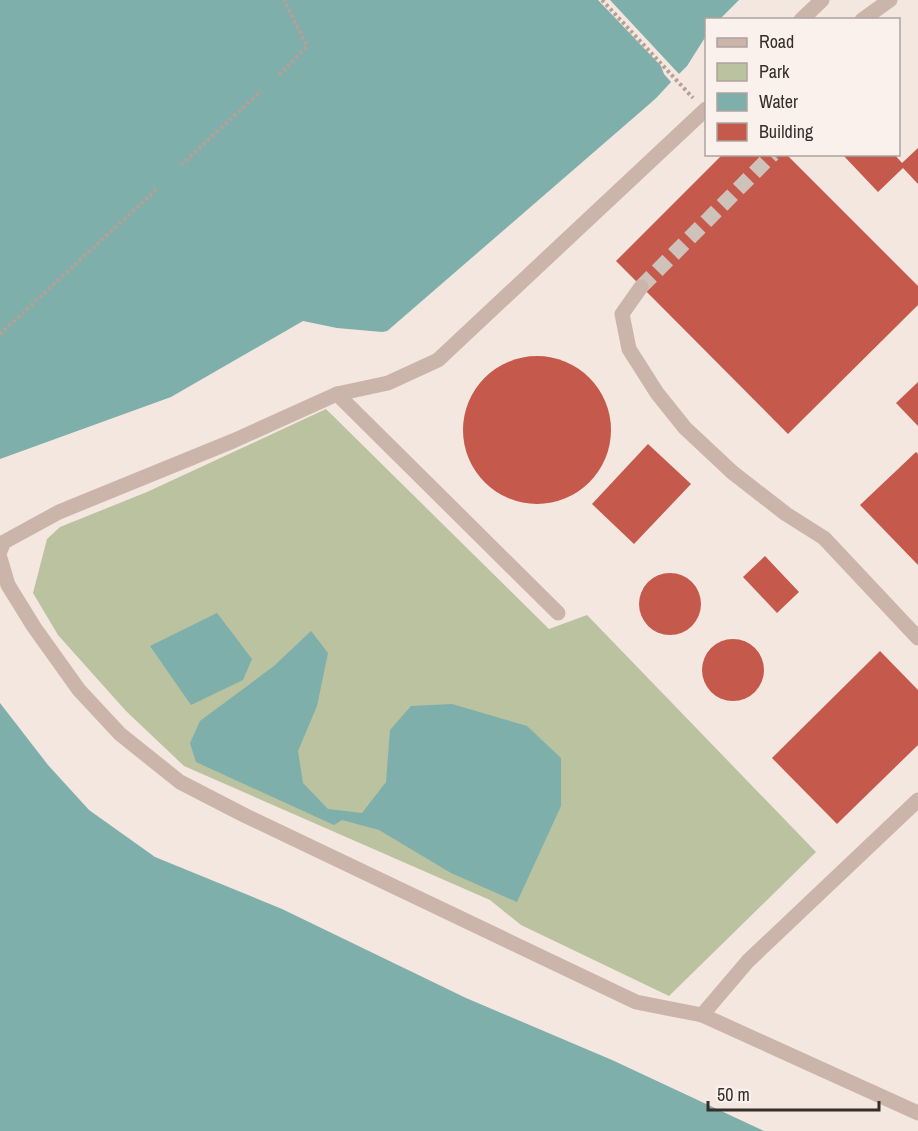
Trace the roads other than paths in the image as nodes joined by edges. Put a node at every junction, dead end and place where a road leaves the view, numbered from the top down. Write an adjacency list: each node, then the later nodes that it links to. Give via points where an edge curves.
1 (822, 0): 3 (lane)
2 (890, 0): 4 (lane)
3 (803, 18)
4 (865, 18)
5 (705, 111): 7 (lane, via 438,360 388,383)
6 (641, 287): 11 (lane, via 622,314 629,349 657,393 685,428 732,472 824,538)
7 (337, 394): 8 (lane, via 58,512 4,542); 10 (lane)
8 (0, 551)
9 (0, 558): 13 (lane, via 9,585 34,627 79,690 120,734 180,782 636,1002)
10 (558, 613)
11 (918, 638)
12 (918, 800): 13 (lane, via 747,961)
13 (702, 1015): 14 (lane)
14 (918, 1113)

